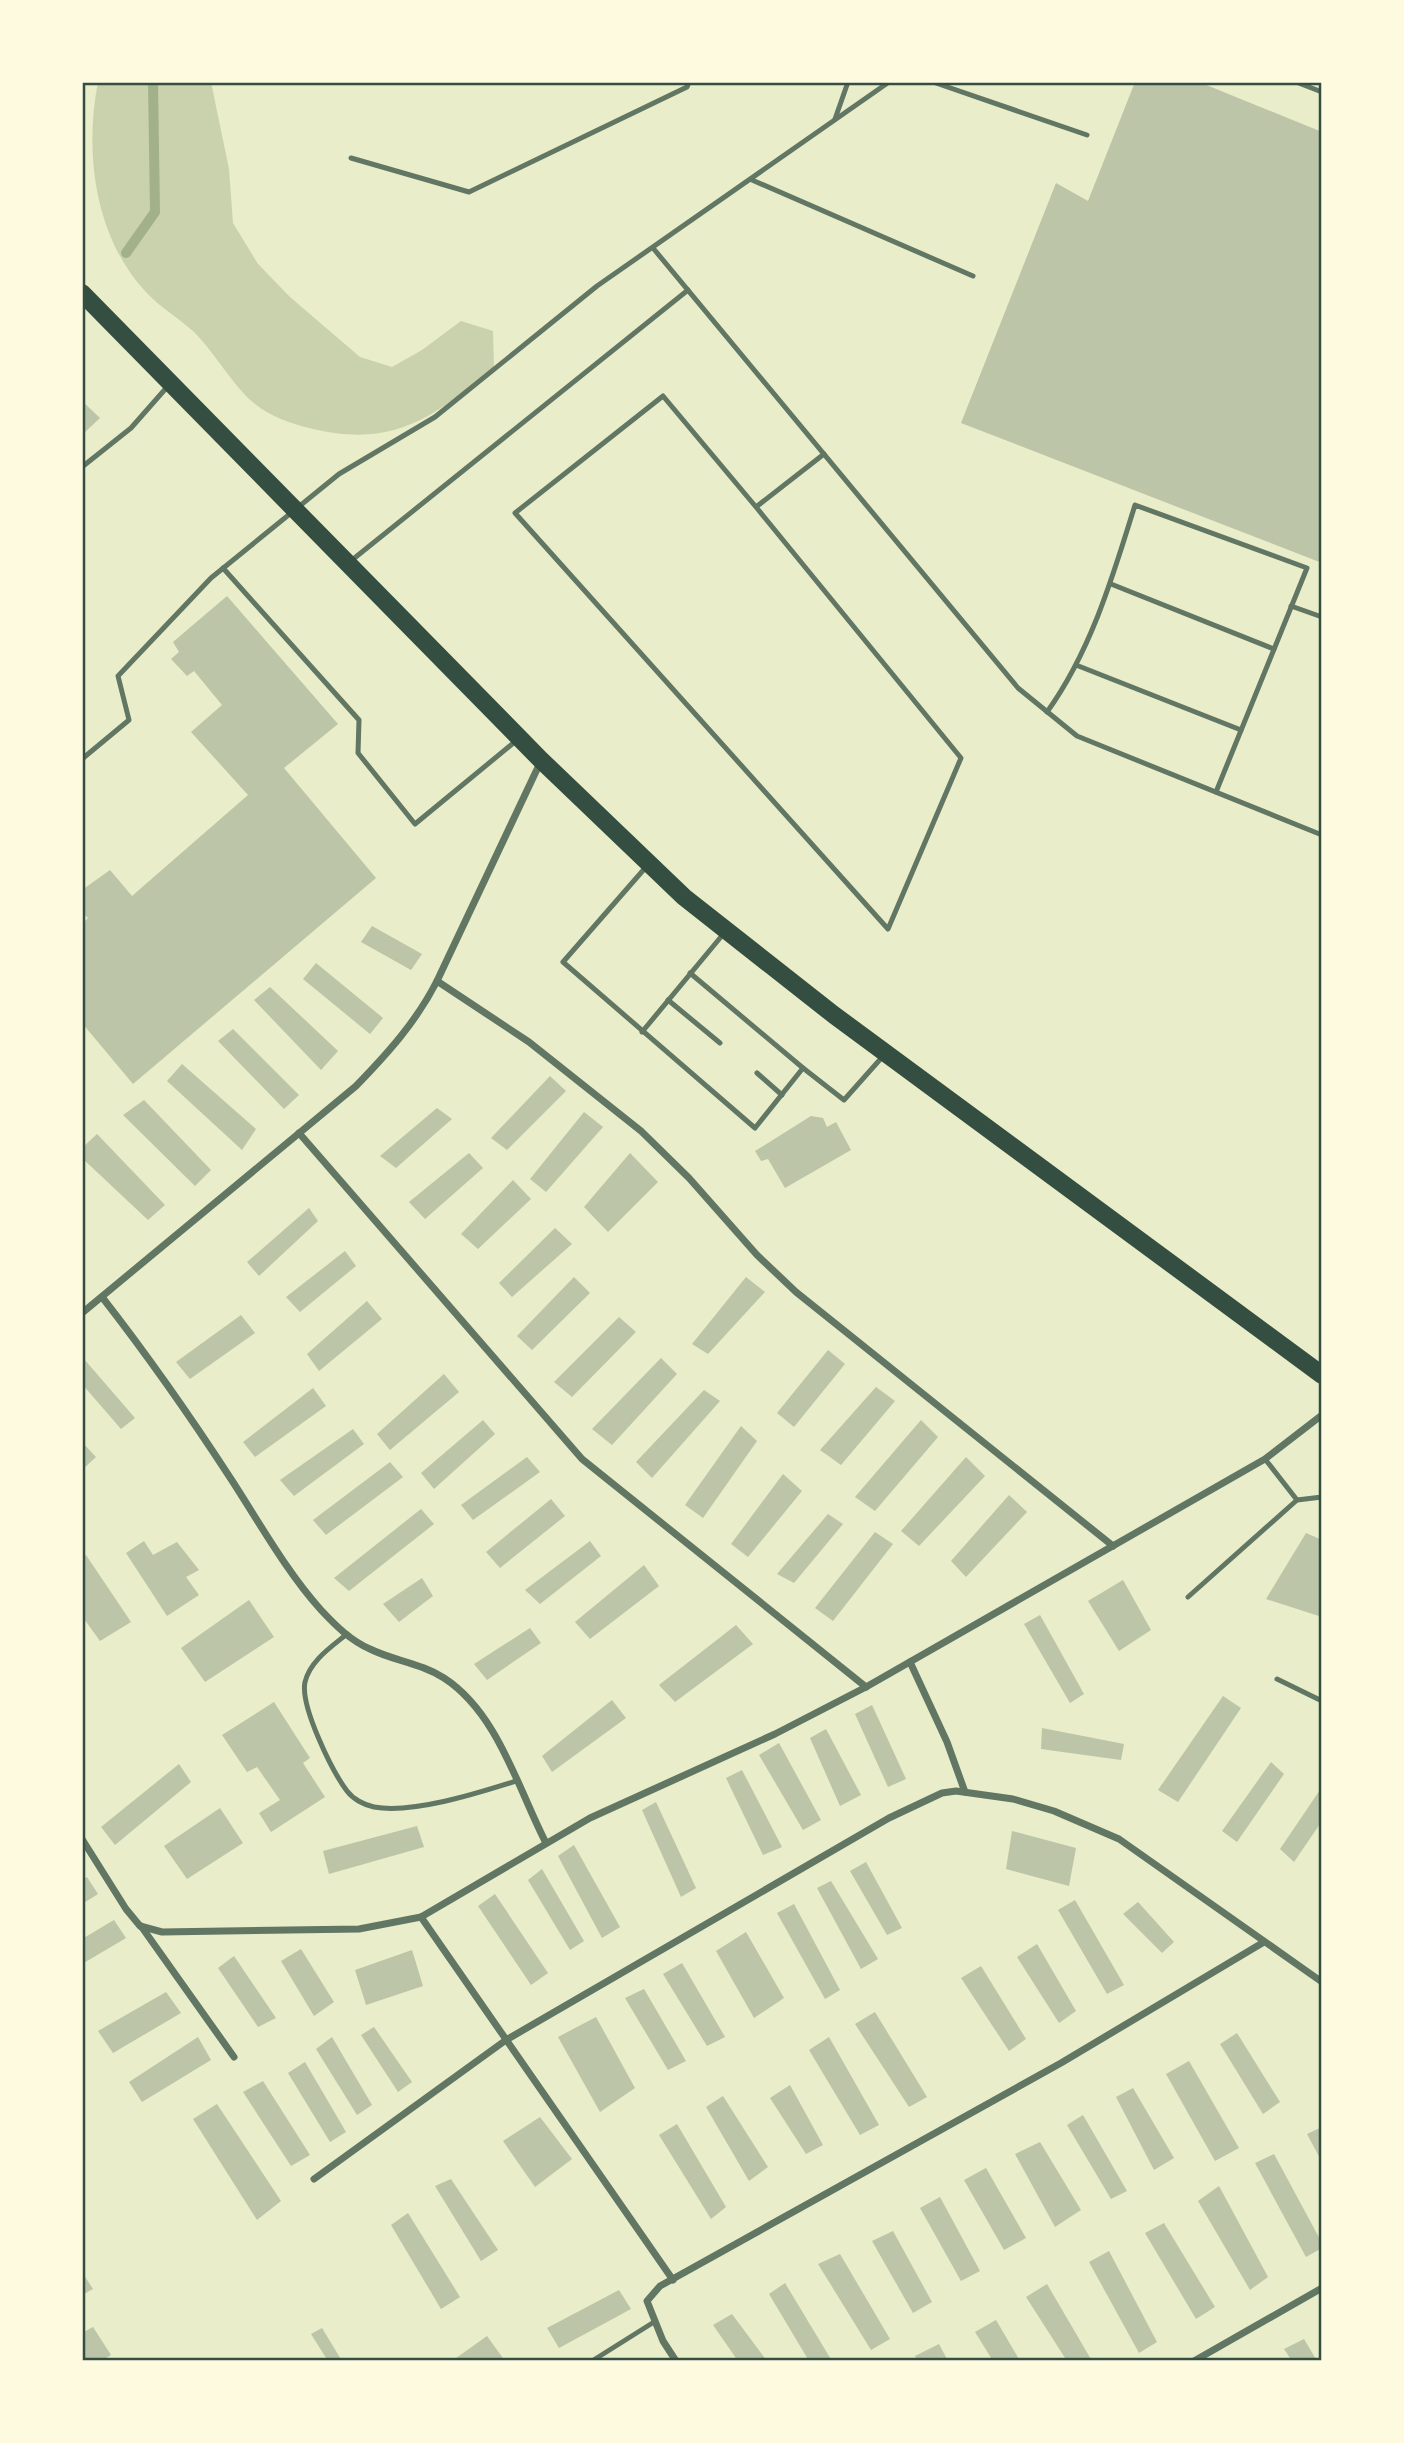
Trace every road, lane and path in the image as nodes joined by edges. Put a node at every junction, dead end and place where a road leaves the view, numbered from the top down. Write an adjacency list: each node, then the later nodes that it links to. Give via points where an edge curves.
1 (689, 82): 9 (lane, via 687,87 470,192)
2 (848, 82): 7 (lane)
3 (888, 82): 7 (lane)
4 (933, 82): 8 (lane)
5 (1296, 82): 6 (lane)
6 (1322, 92)
7 (835, 120): 10 (lane)
8 (1087, 135)
9 (351, 158)
10 (752, 180): 11 (lane); 12 (lane)
11 (653, 248): 13 (lane); 19 (lane, via 597,286 435,417 339,474)
12 (973, 275)
13 (688, 290): 16 (lane); 20 (lane)
14 (82, 293): 15 (main road)
15 (170, 384): 17 (lane, via 131,428); 19 (main road)
16 (824, 454): 18 (lane); 27 (lane, via 1018,688)
17 (82, 467)
18 (756, 507): 18 (lane, via 961,758 888,929 514,513 663,396)
19 (293, 511): 20 (main road); 21 (lane)
20 (346, 564): 29 (main road)
21 (223, 568): 29 (lane, via 359,720 358,753 415,824); 30 (lane, via 118,676 129,720)
22 (1111, 583): 23 (lane, via 1135,505 1307,568); 25 (lane); 26 (lane)
23 (1291, 606): 24 (lane); 25 (lane)
24 (1322, 617)
25 (1274, 649): 28 (lane)
26 (1076, 665): 27 (lane); 28 (lane)
27 (1047, 712): 32 (lane, via 1077,736)
28 (1241, 730): 32 (lane)
29 (520, 738): 31 (main road)
30 (82, 759)
31 (541, 760): 34 (main road); 37 (street)
32 (1216, 792): 33 (lane)
33 (1322, 835)
34 (649, 864): 35 (main road); 39 (lane, via 563,962)
35 (726, 931): 36 (lane); 41 (main road)
36 (690, 973): 38 (lane); 42 (lane)
37 (438, 981): 45 (street, via 395,1046); 53 (street, via 550,1058 641,1131 796,1293)
38 (668, 1000): 39 (lane); 40 (lane)
39 (642, 1032): 44 (lane, via 755,1128)
40 (720, 1043)
41 (886, 1053): 42 (lane, via 844,1100); 48 (main road)
42 (803, 1068): 44 (lane)
43 (757, 1073): 44 (lane)
44 (782, 1095)
45 (299, 1133): 46 (street); 58 (street, via 582,1459)
46 (102, 1297): 47 (street); 55 (street, via 167,1381 320,1609)
47 (82, 1313)
48 (1322, 1375)
49 (1322, 1415): 50 (street)
50 (1265, 1459): 52 (lane); 53 (street)
51 (1322, 1497): 52 (lane)
52 (1297, 1500): 54 (lane)
53 (1113, 1546): 56 (street)
54 (1188, 1597)
55 (347, 1634): 60 (street, via 372,1650 444,1678 458,1689 487,1724); 60 (lane, via 317,1660 305,1682 305,1703 348,1793 374,1807 390,1807 464,1797)
56 (910, 1662): 58 (street); 61 (street)
57 (1277, 1679): 59 (lane)
58 (866, 1687): 63 (street)
59 (1322, 1701)
60 (516, 1781): 63 (street)
61 (965, 1792): 66 (street, via 1054,1811 1119,1839); 68 (street, via 942,1793 889,1818)
62 (82, 1839): 65 (street)
63 (546, 1843): 64 (street)
64 (421, 1917): 65 (street, via 359,1928 262,1933 162,1933); 68 (street)
65 (140, 1926): 69 (street)
66 (1264, 1942): 67 (street); 71 (street, via 1061,2063)
67 (1322, 1982)
68 (506, 2040): 70 (street); 71 (street)
69 (234, 2057)
70 (314, 2179)
71 (673, 2280): 73 (street, via 660,2286 647,2301)
72 (1322, 2288): 76 (street)
73 (654, 2322): 74 (lane); 75 (street)
74 (592, 2361)
75 (676, 2361)
76 (1194, 2361)

